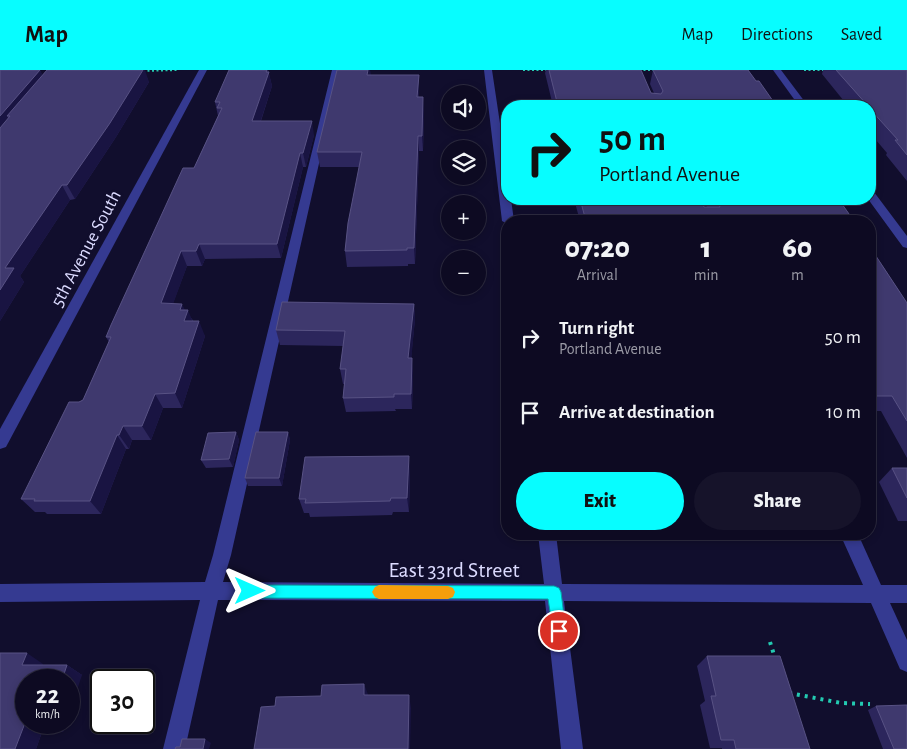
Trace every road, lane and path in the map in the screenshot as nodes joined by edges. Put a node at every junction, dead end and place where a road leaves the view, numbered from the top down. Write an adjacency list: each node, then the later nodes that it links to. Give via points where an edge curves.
1 (182, 70): 12 (path)
2 (203, 70): 17 (street, 5th Avenue South)
3 (336, 70): 20 (street)
4 (488, 70): 14 (street)
5 (523, 70): 6 (path)
6 (552, 70)
7 (590, 70): 8 (path)
8 (655, 70)
9 (776, 70): 13 (street)
10 (799, 70): 11 (path)
11 (828, 70)
12 (143, 71)
13 (799, 100)
14 (501, 168)
15 (876, 202): 16 (street)
16 (907, 244)
17 (0, 443)
18 (548, 540): 21 (street)
19 (852, 540): 23 (street)
20 (211, 591): 21 (street, East 33rd Street); 22 (street, East 33rd Street); 30 (street)
21 (554, 592): 23 (street, East 33rd Street); 31 (street)
22 (0, 593)
23 (877, 594): 24 (street, East 33rd Street); 26 (street)
24 (907, 594)
25 (770, 642): 27 (path)
26 (907, 662)
27 (778, 667)
28 (789, 702): 29 (path, via 786,693 841,703)
29 (870, 704)
30 (174, 749)
31 (572, 749)

